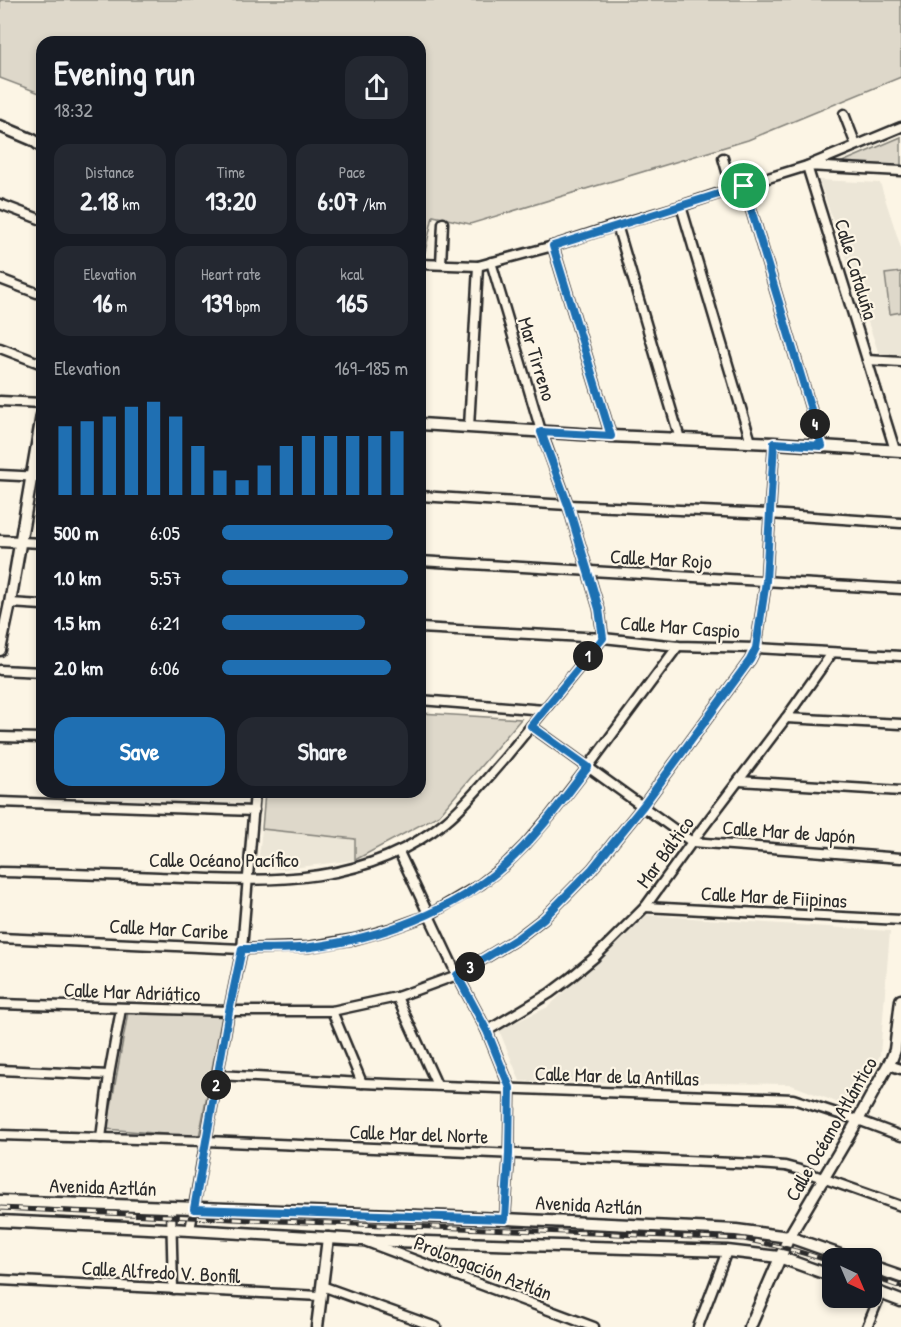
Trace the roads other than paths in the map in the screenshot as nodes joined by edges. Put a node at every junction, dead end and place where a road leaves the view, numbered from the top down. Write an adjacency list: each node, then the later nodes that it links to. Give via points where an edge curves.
1 (844, 114): 5 (street)
2 (0, 126): 4 (main road)
3 (901, 127): 5 (street)
4 (36, 142)
5 (856, 146): 7 (street)
6 (723, 158): 10 (street)
7 (807, 166): 8 (street); 9 (street); 24 (street, Calle Cataluña)
8 (901, 171)
9 (744, 186): 10 (street); 36 (street)
10 (732, 189): 12 (street)
11 (0, 204): 13 (street)
12 (681, 206): 15 (street); 34 (street)
13 (36, 218)
14 (443, 223): 19 (street)
15 (617, 225): 16 (street); 33 (street)
16 (553, 246): 17 (street); 32 (street)
17 (491, 262): 20 (street); 31 (street, Mar Tirreno)
18 (426, 264): 19 (street)
19 (441, 264): 20 (street)
20 (478, 266): 30 (street)
21 (0, 279): 22 (street)
22 (36, 294)
23 (0, 348): 25 (street)
24 (867, 360): 26 (street); 37 (street, Calle Cataluña)
25 (36, 362)
26 (901, 362)
27 (0, 401): 28 (street)
28 (36, 403)
29 (426, 424): 30 (main road)
30 (469, 427): 31 (main road)
31 (541, 432): 32 (main road); 42 (street, Mar Tirreno)
32 (611, 436): 33 (main road)
33 (680, 439): 34 (main road)
34 (751, 442): 35 (main road)
35 (774, 443): 36 (main road); 43 (street)
36 (822, 446): 37 (main road)
37 (898, 451)
38 (0, 475): 39 (street)
39 (36, 477)
40 (36, 481): 46 (main road)
41 (426, 496): 42 (street)
42 (568, 505): 43 (street); 49 (street, Mar Tirreno)
43 (770, 514): 44 (street); 50 (street)
44 (901, 523)
45 (0, 541): 46 (main road)
46 (21, 542): 47 (street); 53 (main road)
47 (36, 543)
48 (426, 561): 49 (street, Calle Mar Rojo)
49 (587, 571): 50 (street, Calle Mar Rojo); 55 (street, Mar Tirreno)
50 (766, 581): 51 (street, Calle Mar Rojo); 57 (street)
51 (901, 589)
52 (36, 606): 53 (street)
53 (6, 610): 58 (main road)
54 (426, 628): 55 (street, Calle Mar Caspio)
55 (603, 638): 56 (street, Calle Mar Caspio); 64 (street, Calle Océano Pacífico)
56 (678, 646): 57 (street, Calle Mar Caspio); 70 (street, Calle Mar Caribe)
57 (756, 648): 59 (street, Calle Mar Caspio); 75 (street, Calle Mar Adriático)
58 (0, 650)
59 (832, 653): 60 (street, Calle Mar Caspio); 65 (street, Mar Báltico)
60 (901, 656)
61 (0, 670): 62 (street)
62 (36, 672)
63 (426, 700): 64 (street)
64 (544, 710): 67 (street, Calle Océano Pacífico)
65 (786, 718): 66 (street); 71 (street, Mar Báltico)
66 (901, 724)
67 (531, 726): 70 (street); 78 (street, Calle Océano Pacífico, via 447,820)
68 (0, 737): 69 (street)
69 (36, 738)
70 (588, 767): 75 (street); 83 (street, Calle Mar Caribe, via 505,865)
71 (739, 782): 72 (street); 77 (street, Mar Báltico)
72 (901, 791)
73 (255, 798): 76 (street)
74 (0, 802): 76 (street)
75 (643, 806): 77 (street); 87 (street, Calle Mar Adriático, via 592,869 544,918)
76 (254, 811): 81 (street)
77 (692, 842): 79 (street, Calle Mar de Japón); 82 (street, Mar Báltico)
78 (399, 852): 81 (street, Calle Océano Pacífico, via 335,873); 83 (street)
79 (901, 858)
80 (0, 872): 81 (street, Calle Océano Pacífico)
81 (249, 880): 86 (street)
82 (645, 907): 84 (street, Calle Mar de Fiipinas); 94 (street, Mar Báltico, via 570,978)
83 (429, 915): 86 (street, Calle Mar Caribe, via 356,939 308,947); 87 (street)
84 (901, 920)
85 (0, 938): 86 (street, Calle Mar Caribe)
86 (242, 949): 92 (street)
87 (457, 975): 88 (street, Calle Mar Adriático); 94 (street)
88 (397, 997): 93 (street, Calle Mar Adriático); 102 (street)
89 (901, 1000): 95 (main road, Calle Océano Atlántico)
90 (0, 1004): 91 (street, Calle Mar Adriático)
91 (121, 1009): 92 (street, Calle Mar Adriático); 99 (street)
92 (229, 1011): 93 (street, Calle Mar Adriático); 100 (street)
93 (332, 1011): 101 (street)
94 (487, 1031): 103 (street)
95 (898, 1050): 96 (main road, Calle Océano Atlántico)
96 (889, 1065): 97 (street); 104 (main road, Calle Océano Atlántico)
97 (901, 1069)
98 (0, 1070): 99 (street)
99 (109, 1075): 107 (street)
100 (218, 1075): 101 (street, Calle Mar de la Antillas); 108 (street)
101 (362, 1083): 102 (street, Calle Mar de la Antillas)
102 (437, 1085): 103 (street, Calle Mar de la Antillas)
103 (510, 1088): 104 (street, Calle Mar de la Antillas, via 793,1099); 109 (street)
104 (858, 1120): 106 (street, Calle Mar de la Antillas); 110 (main road, Calle Océano Atlántico)
105 (0, 1135): 107 (street, Calle Mar del Norte)
106 (901, 1136)
107 (101, 1138): 108 (street, Calle Mar del Norte)
108 (206, 1142): 109 (street, Calle Mar del Norte); 114 (street)
109 (509, 1154): 110 (street, Calle Mar del Norte, via 785,1166); 115 (street)
110 (824, 1178): 112 (street, Calle Mar del Norte); 119 (main road, Calle Océano Atlántico)
111 (0, 1201): 113 (main road, Avenida Aztlán)
112 (901, 1206)
113 (171, 1208): 114 (main road, Avenida Aztlán); 117 (street)
114 (194, 1209): 115 (main road, Avenida Aztlán); 118 (street)
115 (505, 1219): 119 (main road, Avenida Aztlán, via 736,1230)
116 (0, 1221): 117 (main road, Avenida Aztlán)
117 (171, 1229): 118 (main road, Avenida Aztlán); 129 (street)
118 (190, 1230): 120 (main road, Avenida Aztlán)
119 (789, 1237): 122 (main road, Avenida Aztlán); 124 (main road, Calle Océano Atlántico)
120 (328, 1238): 121 (main road, Avenida Aztlán); 130 (main road)
121 (361, 1240): 123 (main road, Avenida Aztlán); 136 (street, Prolongación Aztlán)
122 (822, 1249)
123 (727, 1251): 124 (main road, Avenida Aztlán); 137 (street)
124 (779, 1257): 126 (main road, Avenida Aztlán); 138 (main road, Calle Océano Atlántico)
125 (882, 1270): 127 (main road)
126 (822, 1272)
127 (901, 1277)
128 (0, 1280): 129 (street, Calle Alfredo V. Bonfil)
129 (173, 1289): 130 (street, Calle Alfredo V. Bonfil)
130 (321, 1291): 134 (main road); 135 (street, Calle Alfredo V. Bonfil)
131 (882, 1294): 132 (main road)
132 (901, 1301)
133 (872, 1308): 139 (street)
134 (317, 1327)
135 (436, 1327)
136 (594, 1327)
137 (698, 1327)
138 (750, 1327)
139 (867, 1327)

